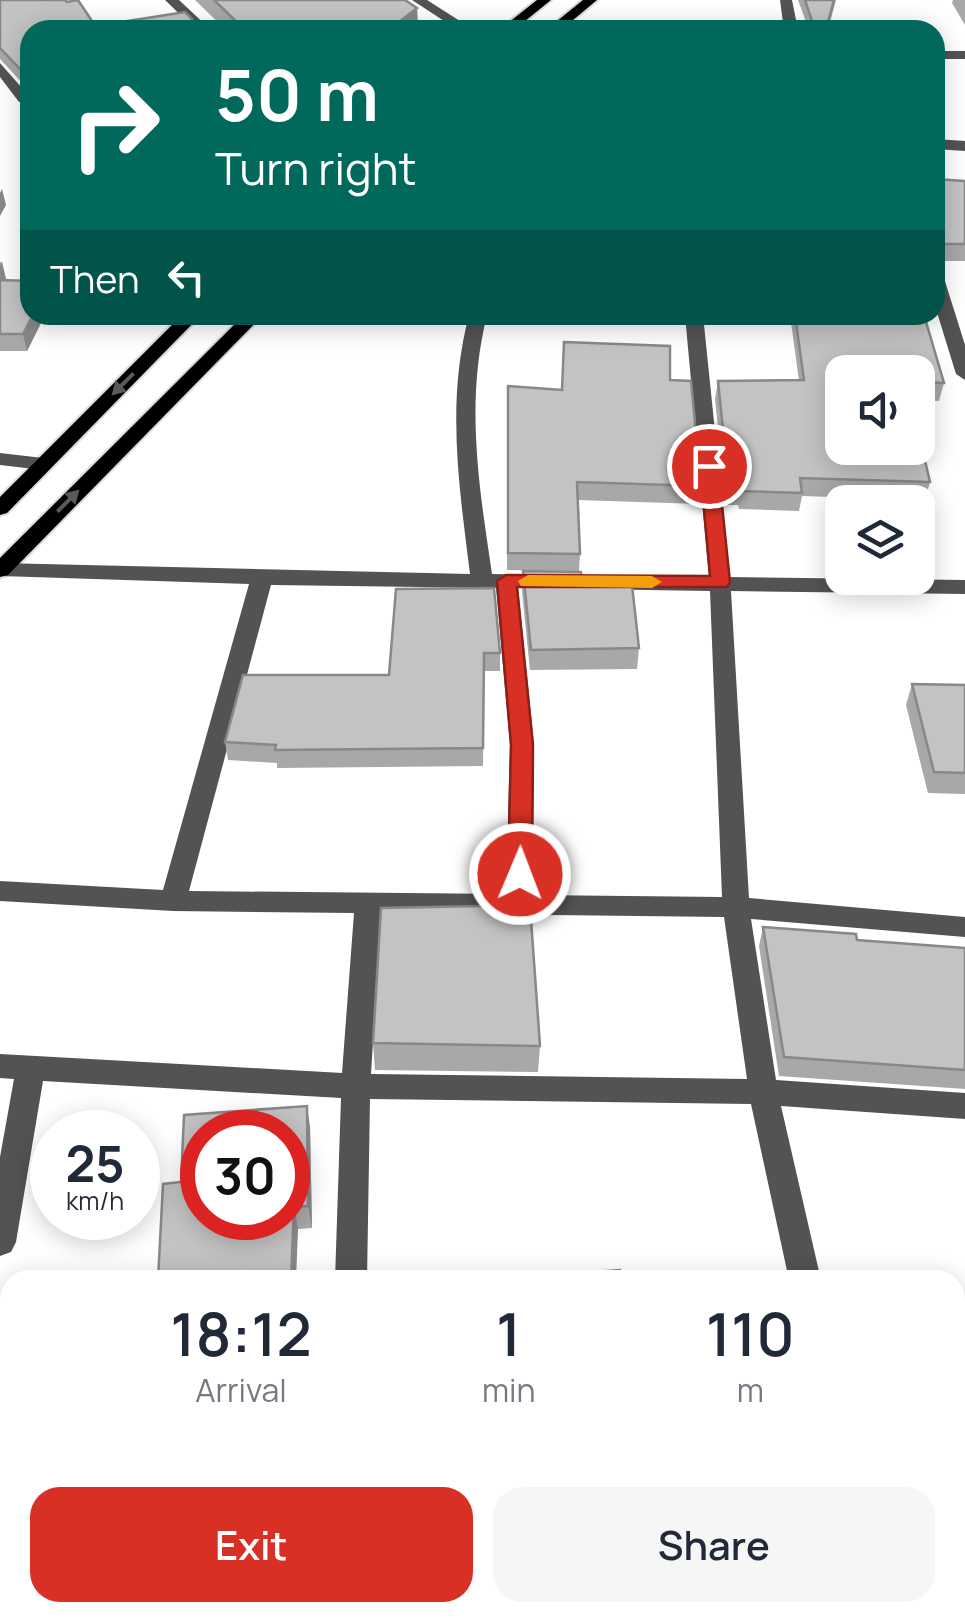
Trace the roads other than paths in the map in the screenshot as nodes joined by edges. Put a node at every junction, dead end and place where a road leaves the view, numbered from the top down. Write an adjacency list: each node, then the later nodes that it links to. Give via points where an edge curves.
1 (170, 0): 5 (street)
2 (418, 0): 6 (street)
3 (545, 0): 7 (main road)
4 (591, 0): 8 (main road)
5 (193, 20)
6 (451, 20)
7 (519, 20)
8 (566, 20)
9 (0, 66): 10 (street)
10 (20, 90)
11 (945, 310): 16 (street)
12 (182, 325): 18 (main road, one-way to 18)
13 (244, 325): 20 (main road, one-way to 13)
14 (475, 325): 22 (street, via 461,404)
15 (695, 325): 23 (street)
16 (965, 374)
17 (0, 458): 18 (street)
18 (43, 464): 19 (main road)
19 (0, 509)
20 (0, 570): 21 (street)
21 (262, 578): 22 (street); 26 (street)
22 (494, 581): 23 (street); 28 (street, via 522,745)
23 (720, 582): 24 (street); 29 (street)
24 (965, 587)
25 (0, 891): 26 (street)
26 (173, 901): 27 (street)
27 (368, 903): 28 (street); 33 (street)
28 (519, 906): 29 (street)
29 (736, 907): 30 (street); 34 (street)
30 (965, 927)
31 (0, 1066): 32 (street)
32 (32, 1066): 33 (street); 36 (street)
33 (356, 1086): 34 (street); 37 (street)
34 (763, 1092): 35 (street); 38 (street)
35 (965, 1106)
36 (0, 1242)
37 (351, 1270)
38 (803, 1270)

